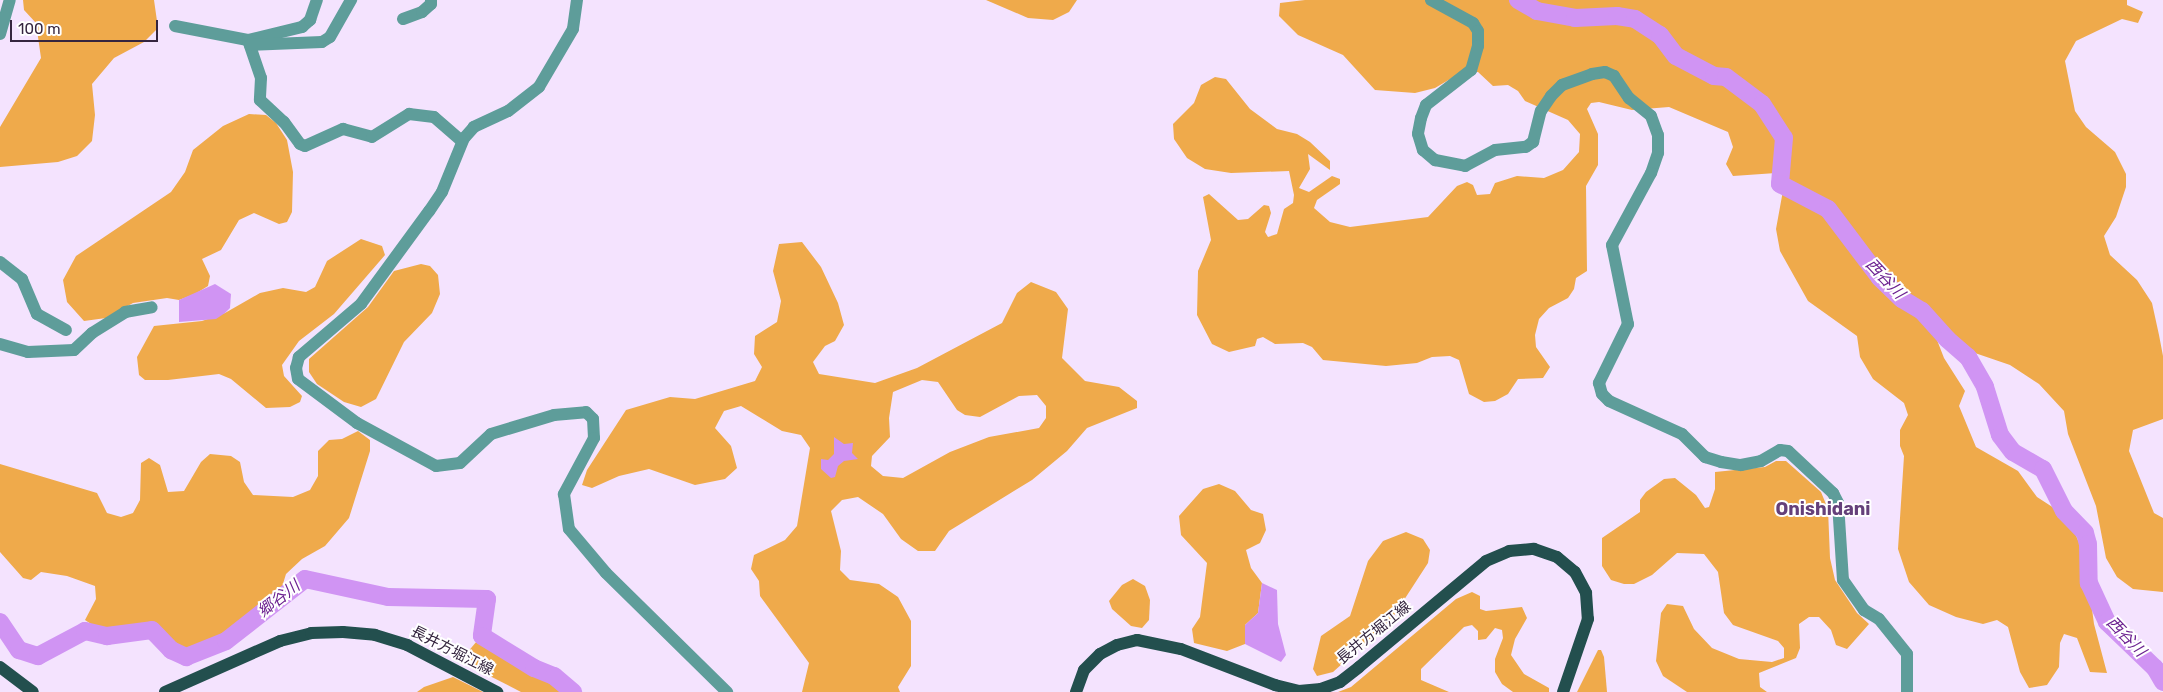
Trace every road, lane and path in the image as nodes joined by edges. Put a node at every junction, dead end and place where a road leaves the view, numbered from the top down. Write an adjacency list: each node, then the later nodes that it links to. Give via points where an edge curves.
1 (10, 0): 9 (street)
2 (317, 0): 10 (street, via 310,20 302,27)
3 (351, 0): 10 (street, via 330,37 322,42)
4 (431, 0): 7 (street, via 422,12)
5 (577, 0): 11 (street, via 573,29 539,87 508,110 474,127)
6 (1431, 0): 23 (street, via 1473,23 1478,31 1478,46 1471,70 1426,105 1421,118 1418,134 1423,150 1435,160 1465,166 1495,150 1526,148 1533,142 1541,111 1551,96 1562,85 1592,74 1606,72 1614,76 1629,98 1651,116 1658,135 1658,153 1651,173 1612,245 1628,324 1617,352 1601,377 1602,394 1609,401 1682,434 1705,457 1721,462 1761,461 1780,450 1788,451 1833,494 1838,503 1843,580 1864,610 1879,619 1907,654)
7 (403, 19)
8 (175, 26): 10 (street)
9 (0, 34)
10 (249, 43): 11 (street, via 261,78 260,100 284,122 300,144 305,146 342,129 372,137 397,119 415,114 434,117)
11 (462, 141): 20 (street, via 442,192 429,211 361,304 299,357 298,379 357,423 436,466 460,463 491,434 554,415 586,412 593,419 594,438 564,494 569,528 606,573)
12 (0, 262): 14 (street, via 22,279 37,314)
13 (152, 307): 15 (street, via 125,312 92,333 74,350 28,352)
14 (66, 330)
15 (0, 344)
16 (0, 667): 17 (main road)
17 (33, 692)
18 (165, 692): 19 (main road, 長井方堀江線, via 280,641 312,633 343,632 375,635 407,645)
19 (497, 692)
20 (727, 692)
21 (1076, 692): 22 (main road, 長井方堀江線, via 1084,670 1100,654 1137,640 1181,648 1276,686 1299,691 1321,689 1340,682 1486,561 1509,551 1534,549 1557,557 1569,567 1586,593 1588,619)
22 (1563, 692)
23 (1907, 692)

